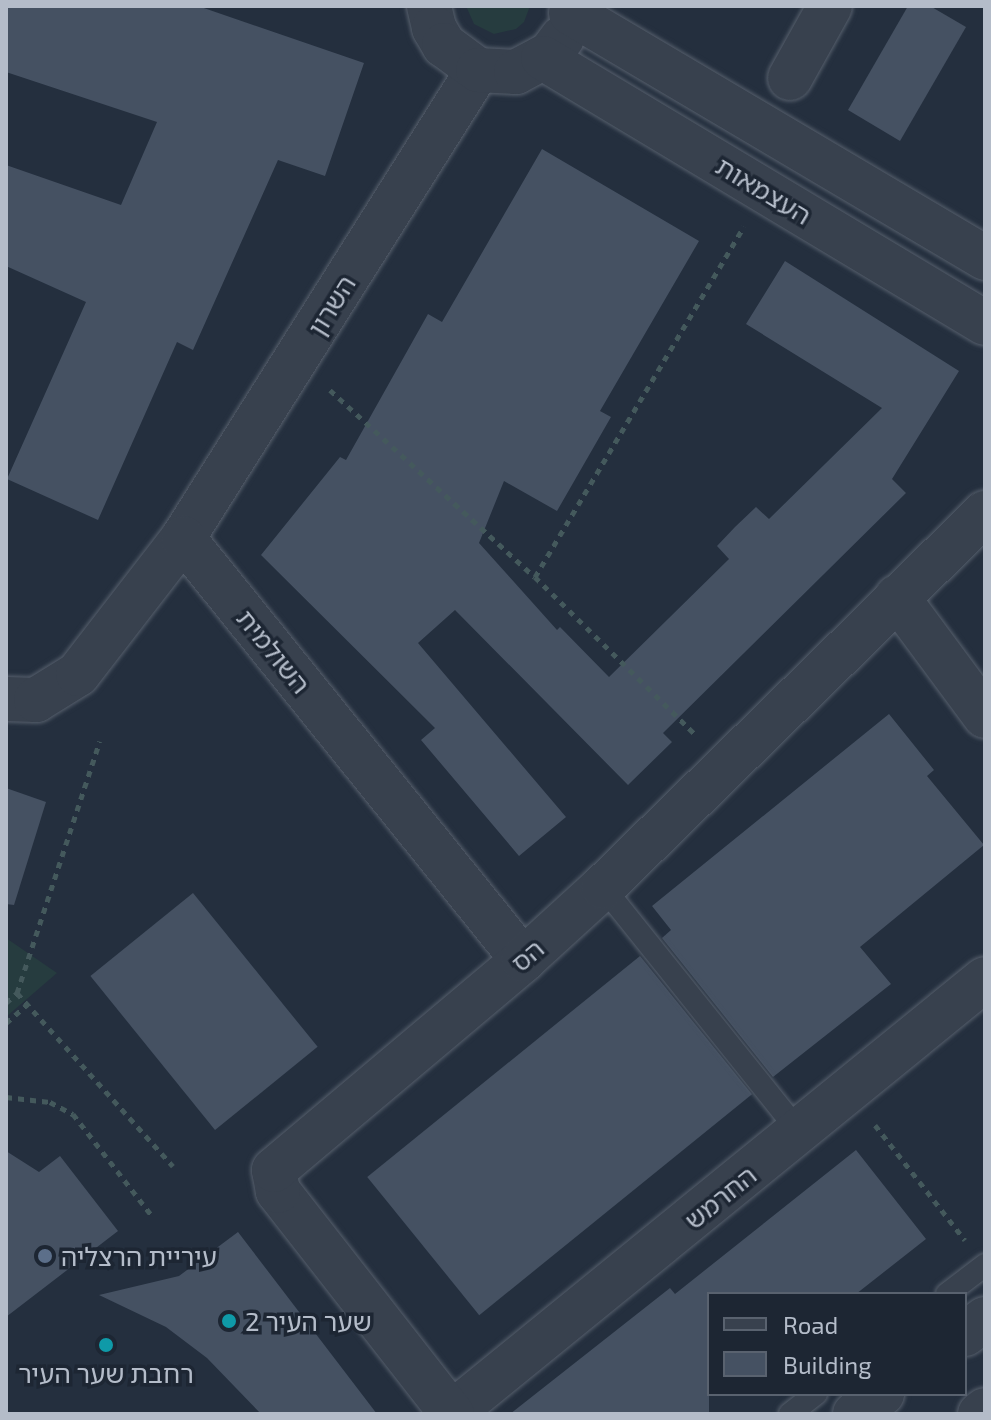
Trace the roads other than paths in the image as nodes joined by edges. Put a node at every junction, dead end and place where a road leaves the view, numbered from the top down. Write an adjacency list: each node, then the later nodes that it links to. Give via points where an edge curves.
1 (428, 6): 5 (street, via 444,45)
2 (830, 6): 6 (street)
3 (571, 9): 4 (street, via 564,35); 7 (street, העצמאות)
4 (543, 58): 5 (street, via 516,72); 8 (street, העצמאות)
5 (478, 70): 10 (street, השרון)
6 (790, 78)
7 (985, 258)
8 (985, 323)
9 (985, 513): 11 (street, הס)
10 (183, 538): 12 (street, via 78,674 36,700); 15 (street, השולמית)
11 (897, 597): 13 (street); 14 (street, הס)
12 (6, 699)
13 (985, 716)
14 (603, 887): 15 (street, הס); 17 (lane)
15 (523, 960): 25 (street, הס, via 274,1170 278,1191)
16 (985, 979): 17 (street, החרמש)
17 (800, 1133): 25 (street, החרמש)
18 (985, 1265): 19 (lane)
19 (950, 1292)
20 (985, 1319): 21 (street)
21 (967, 1332)
22 (813, 1396): 26 (lane)
23 (879, 1396): 27 (street)
24 (985, 1410): 28 (street)
25 (452, 1414)
26 (790, 1414)
27 (855, 1414)
28 (980, 1414)

